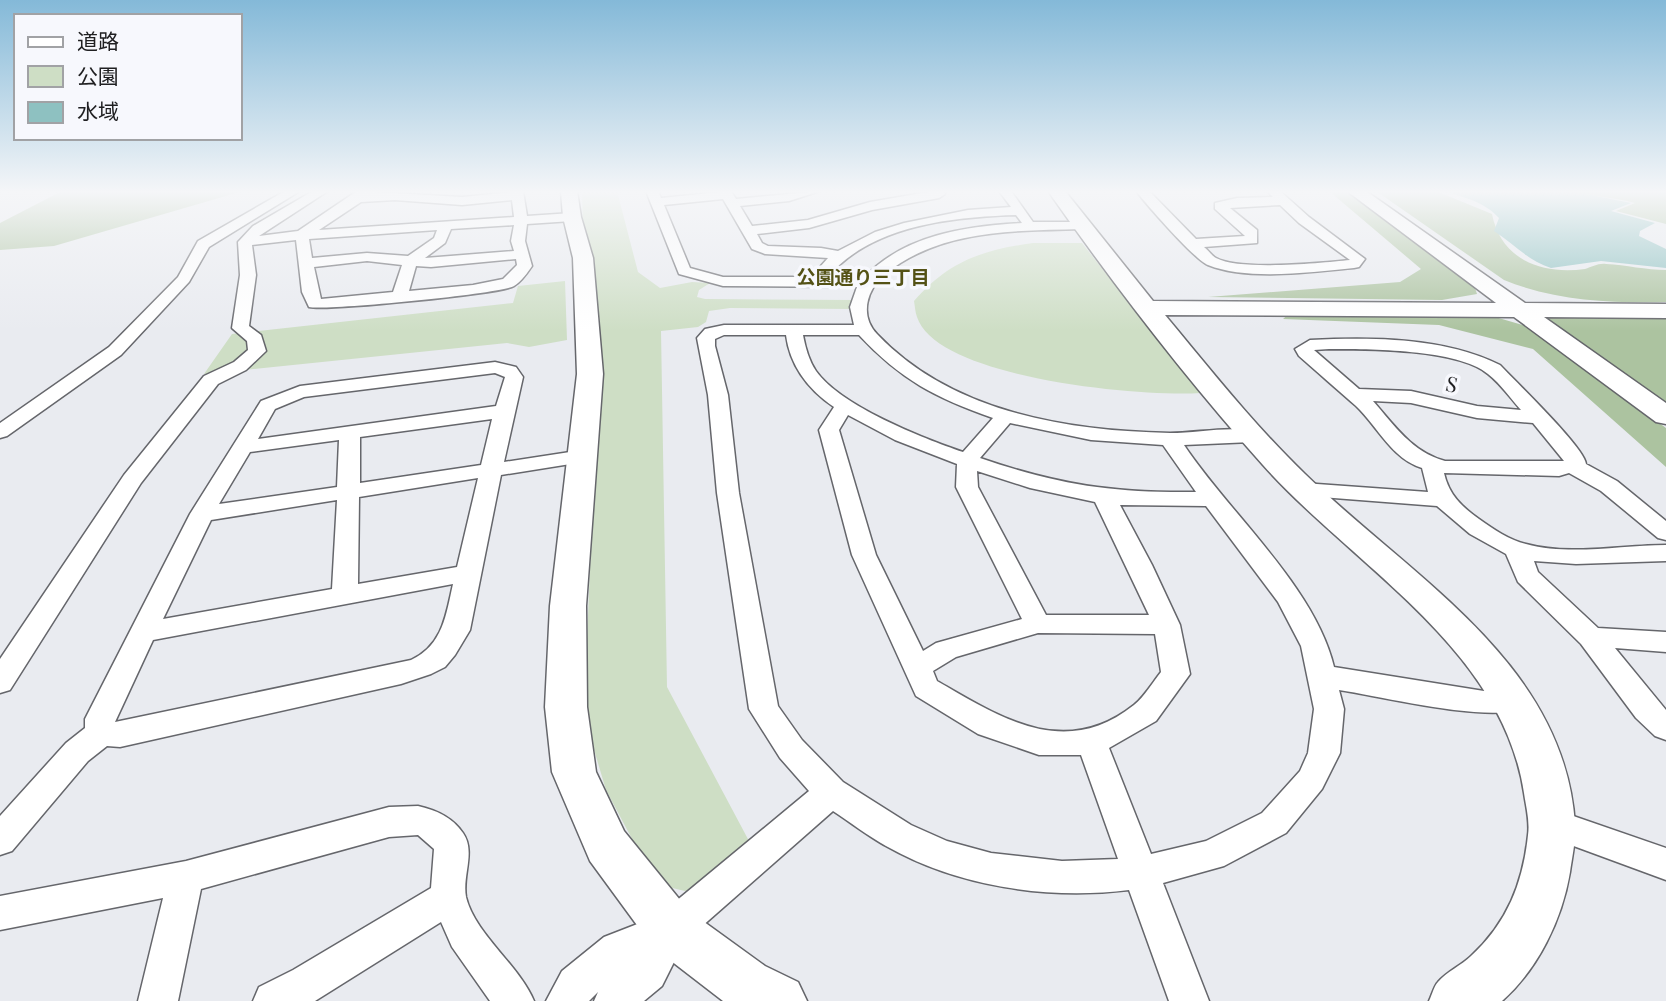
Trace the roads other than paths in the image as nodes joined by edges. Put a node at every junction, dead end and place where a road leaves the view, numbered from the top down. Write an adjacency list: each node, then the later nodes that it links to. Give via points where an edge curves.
1 (214, 238): 37 (street, via 203,244 184,279 115,351)
2 (249, 238): 17 (street)
3 (280, 238): 17 (street)
4 (302, 238): 22 (street)
5 (441, 238): 21 (street)
6 (518, 238): 19 (street)
7 (578, 238): 42 (street, via 589,307 590,374)
8 (671, 238): 23 (street, via 684,271 707,279)
9 (752, 238): 20 (street, via 765,250)
10 (881, 238): 20 (street)
11 (950, 238): 24 (street, via 895,259)
12 (1092, 238): 26 (street)
13 (1187, 238): 18 (street)
14 (1252, 238): 18 (street)
15 (1331, 238): 18 (street, via 1358,259 1354,264 1220,265)
16 (1420, 238): 27 (street)
17 (245, 242): 65 (street, via 248,275 240,328 255,339 257,351 240,366 211,380 132,480)
18 (1192, 243)
19 (522, 254): 21 (street, via 431,263); 25 (street, via 525,265 508,283)
20 (840, 256): 23 (street)
21 (412, 260): 22 (street, via 367,257); 25 (street)
22 (307, 263): 25 (street, via 316,304)
23 (816, 281): 24 (street)
24 (865, 283): 30 (street, via 858,304)
25 (399, 297)
26 (1147, 307): 27 (street); 39 (street)
27 (1520, 310): 28 (street); 35 (street)
28 (1666, 311)
29 (796, 330): 30 (street); 32 (street, via 794,337 810,377); 70 (street, via 724,330 711,333 706,346 718,395 728,493 764,709 791,750)
30 (864, 330): 34 (street, via 897,366 931,388)
31 (1353, 394): 36 (street, S, via 1410,397 1477,412); 36 (street, via 1304,349 1318,345 1405,348 1468,357 1494,369); 44 (street, via 1409,454)
32 (844, 407): 43 (street); 63 (street, via 829,430 843,481 864,555)
33 (504, 411): 38 (street); 41 (street, via 514,377 495,367 300,392 268,405); 46 (street)
34 (1006, 416): 40 (street, via 1089,432); 43 (street)
35 (1666, 416)
36 (1539, 418): 45 (street, via 1572,453)
37 (0, 432)
38 (350, 432): 41 (street); 47 (street)
39 (1252, 436): 40 (street); 50 (street)
40 (1170, 439): 49 (street)
41 (243, 447): 52 (street)
42 (583, 456): 46 (street); 78 (street, via 568,606 566,708 574,772 607,845)
43 (966, 460): 48 (street); 58 (street, via 967,487)
44 (1433, 466): 45 (street); 51 (street, via 1433,479)
45 (1573, 466): 53 (street, via 1609,486)
46 (491, 469): 47 (street); 56 (street)
47 (348, 491): 52 (street); 57 (street)
48 (1104, 497): 49 (street); 59 (street)
49 (1213, 499): 64 (street, via 1289,598 1315,646)
50 (1313, 499): 51 (street); 66 (street, via 1446,616)
51 (1444, 500): 54 (street, via 1471,524)
52 (202, 514): 60 (street)
53 (1666, 533)
54 (1517, 550): 55 (street); 61 (street, via 1527,576)
55 (1666, 553)
56 (468, 573): 57 (street); 68 (street, via 456,630 444,653 425,667 120,734)
57 (345, 595): 60 (street)
58 (1038, 624): 59 (street); 63 (street, via 947,650)
59 (1167, 625): 69 (street, via 1176,674 1146,713)
60 (141, 633): 68 (street, via 100,719)
61 (1591, 637): 62 (street); 67 (street)
62 (1666, 642)
63 (916, 668): 69 (street, via 926,688 989,726 1039,743)
64 (1321, 676): 66 (street, via 1484,702); 74 (street, via 1329,709 1324,753 1311,780 1274,823 1212,855)
65 (0, 682)
66 (1514, 701): 71 (street, via 1541,764)
67 (1666, 728)
68 (102, 733): 72 (street, via 77,752)
69 (1092, 743): 74 (street)
70 (831, 792): 74 (street, via 899,836 991,869 1062,877); 78 (street)
71 (1553, 824): 73 (street); 86 (street, via 1546,876 1530,926 1512,952)
72 (0, 841)
73 (1666, 864)
74 (1140, 873): 85 (street)
75 (186, 877): 76 (street, via 415,819 439,828 452,845); 77 (street); 79 (street)
76 (448, 897): 80 (street); 81 (street, via 465,934)
77 (0, 913)
78 (671, 929): 82 (street, via 617,950 576,985); 83 (street, via 648,972); 84 (street, via 746,985)
79 (158, 1001)
80 (273, 1001)
81 (514, 1001)
82 (566, 1001)
83 (614, 1001)
84 (779, 1001)
85 (1189, 1001)
86 (1457, 1001)

